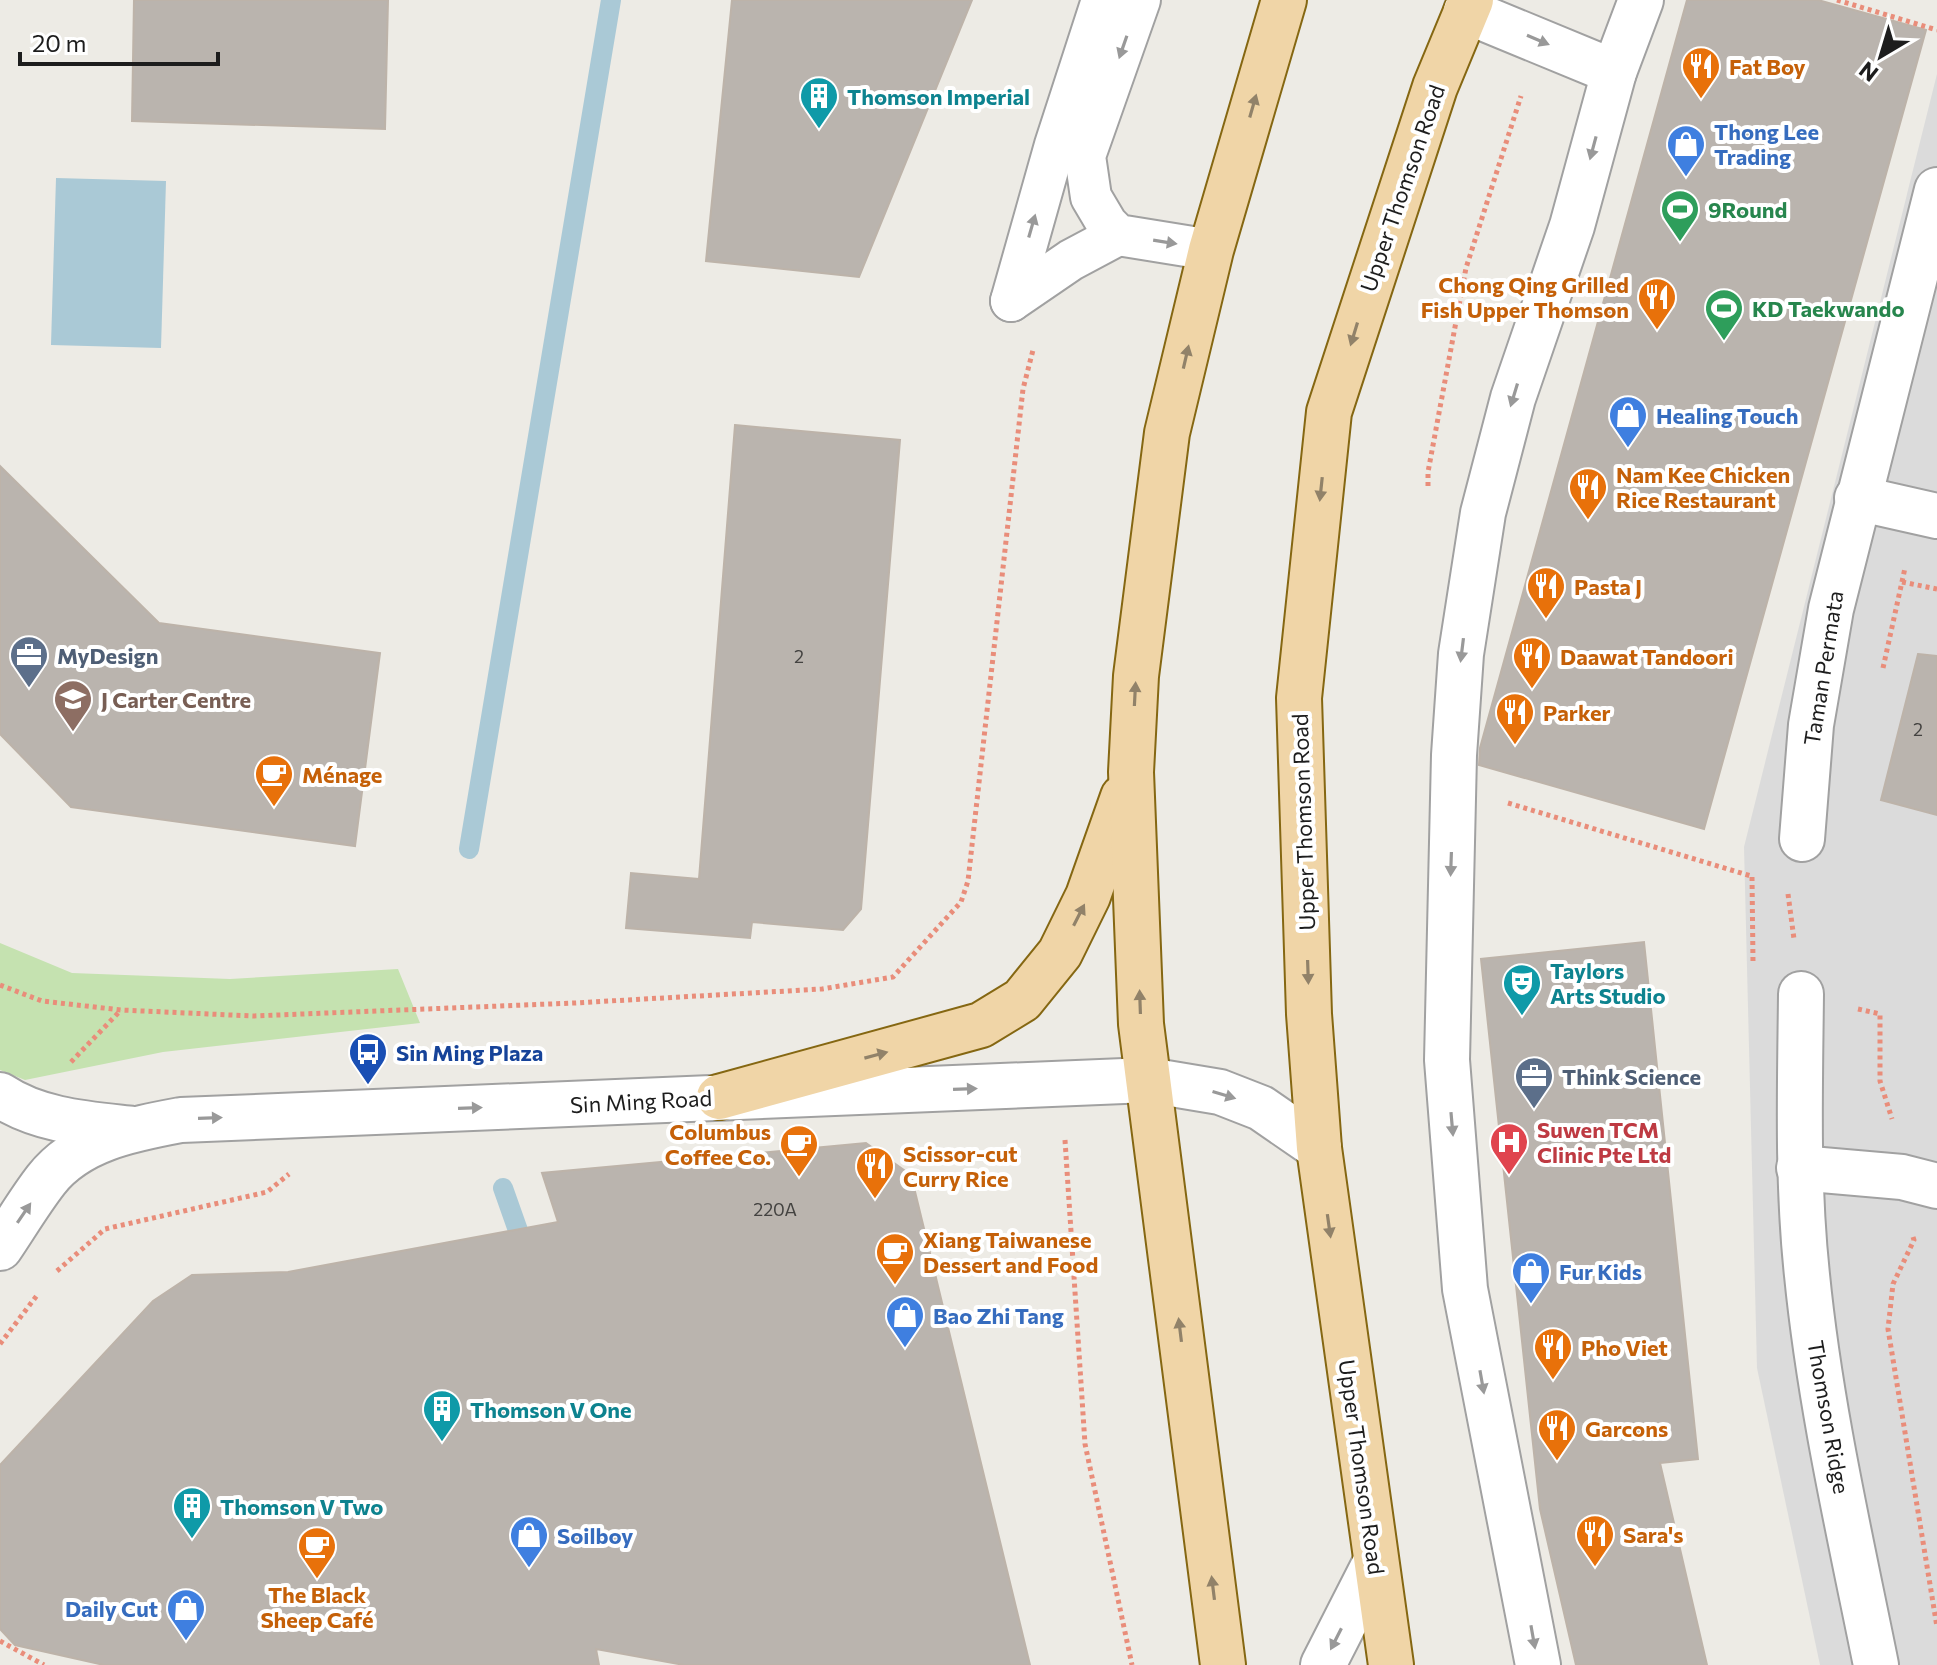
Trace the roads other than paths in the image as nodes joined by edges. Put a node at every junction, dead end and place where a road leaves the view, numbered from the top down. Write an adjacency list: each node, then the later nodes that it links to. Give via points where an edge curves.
1 (1102, 0): 8 (lane, one-way to 1, via 1011,301)
2 (1140, 0): 8 (lane, one-way to 8, via 1085,156 1091,197)
3 (1284, 0): 9 (main road, one-way to 3)
4 (1641, 0): 6 (street)
5 (1468, 6): 6 (street, one-way to 6); 19 (main road, Upper Thomson Road, one-way to 19, via 1435,87 1329,412 1299,698 1309,1014)
6 (1614, 72): 27 (street, one-way to 27, via 1483,513 1461,654 1454,786 1447,1060 1465,1289)
7 (1937, 190): 10 (street, Taman Permata)
8 (1118, 235): 9 (lane, one-way to 9)
9 (1211, 250): 12 (main road, one-way to 9, via 1136,676 1167,433)
10 (1857, 498): 11 (street); 13 (street, Taman Permata, via 1811,725)
11 (1937, 516)
12 (1131, 772): 15 (main road, one-way to 12); 17 (main road, one-way to 12, via 981,1025 1022,1000 1060,953 1088,896)
13 (1802, 839)
14 (1801, 994): 20 (street, Thomson Ridge)
15 (1148, 1080): 17 (street, Sin Ming Road, one-way to 15); 19 (street, Sin Ming Road, one-way to 19, via 1220,1092 1261,1108); 24 (main road, one-way to 15)
16 (0, 1095): 18 (street, via 71,1123)
17 (719, 1097): 18 (street, Sin Ming Road, one-way to 17, via 181,1120)
18 (133, 1129): 22 (street, Sin Ming Road, one-way to 18, via 48,1178 86,1147)
19 (1319, 1148): 23 (main road, Upper Thomson Road, one-way to 23)
20 (1799, 1168): 21 (street); 28 (street, Thomson Ridge, via 1824,1397)
21 (1920, 1182)
22 (0, 1248)
23 (1375, 1563): 25 (street, one-way to 25); 26 (main road, Upper Thomson Road)
24 (1223, 1665)
25 (1323, 1665)
26 (1391, 1665)
27 (1538, 1665)
28 (1876, 1665)

